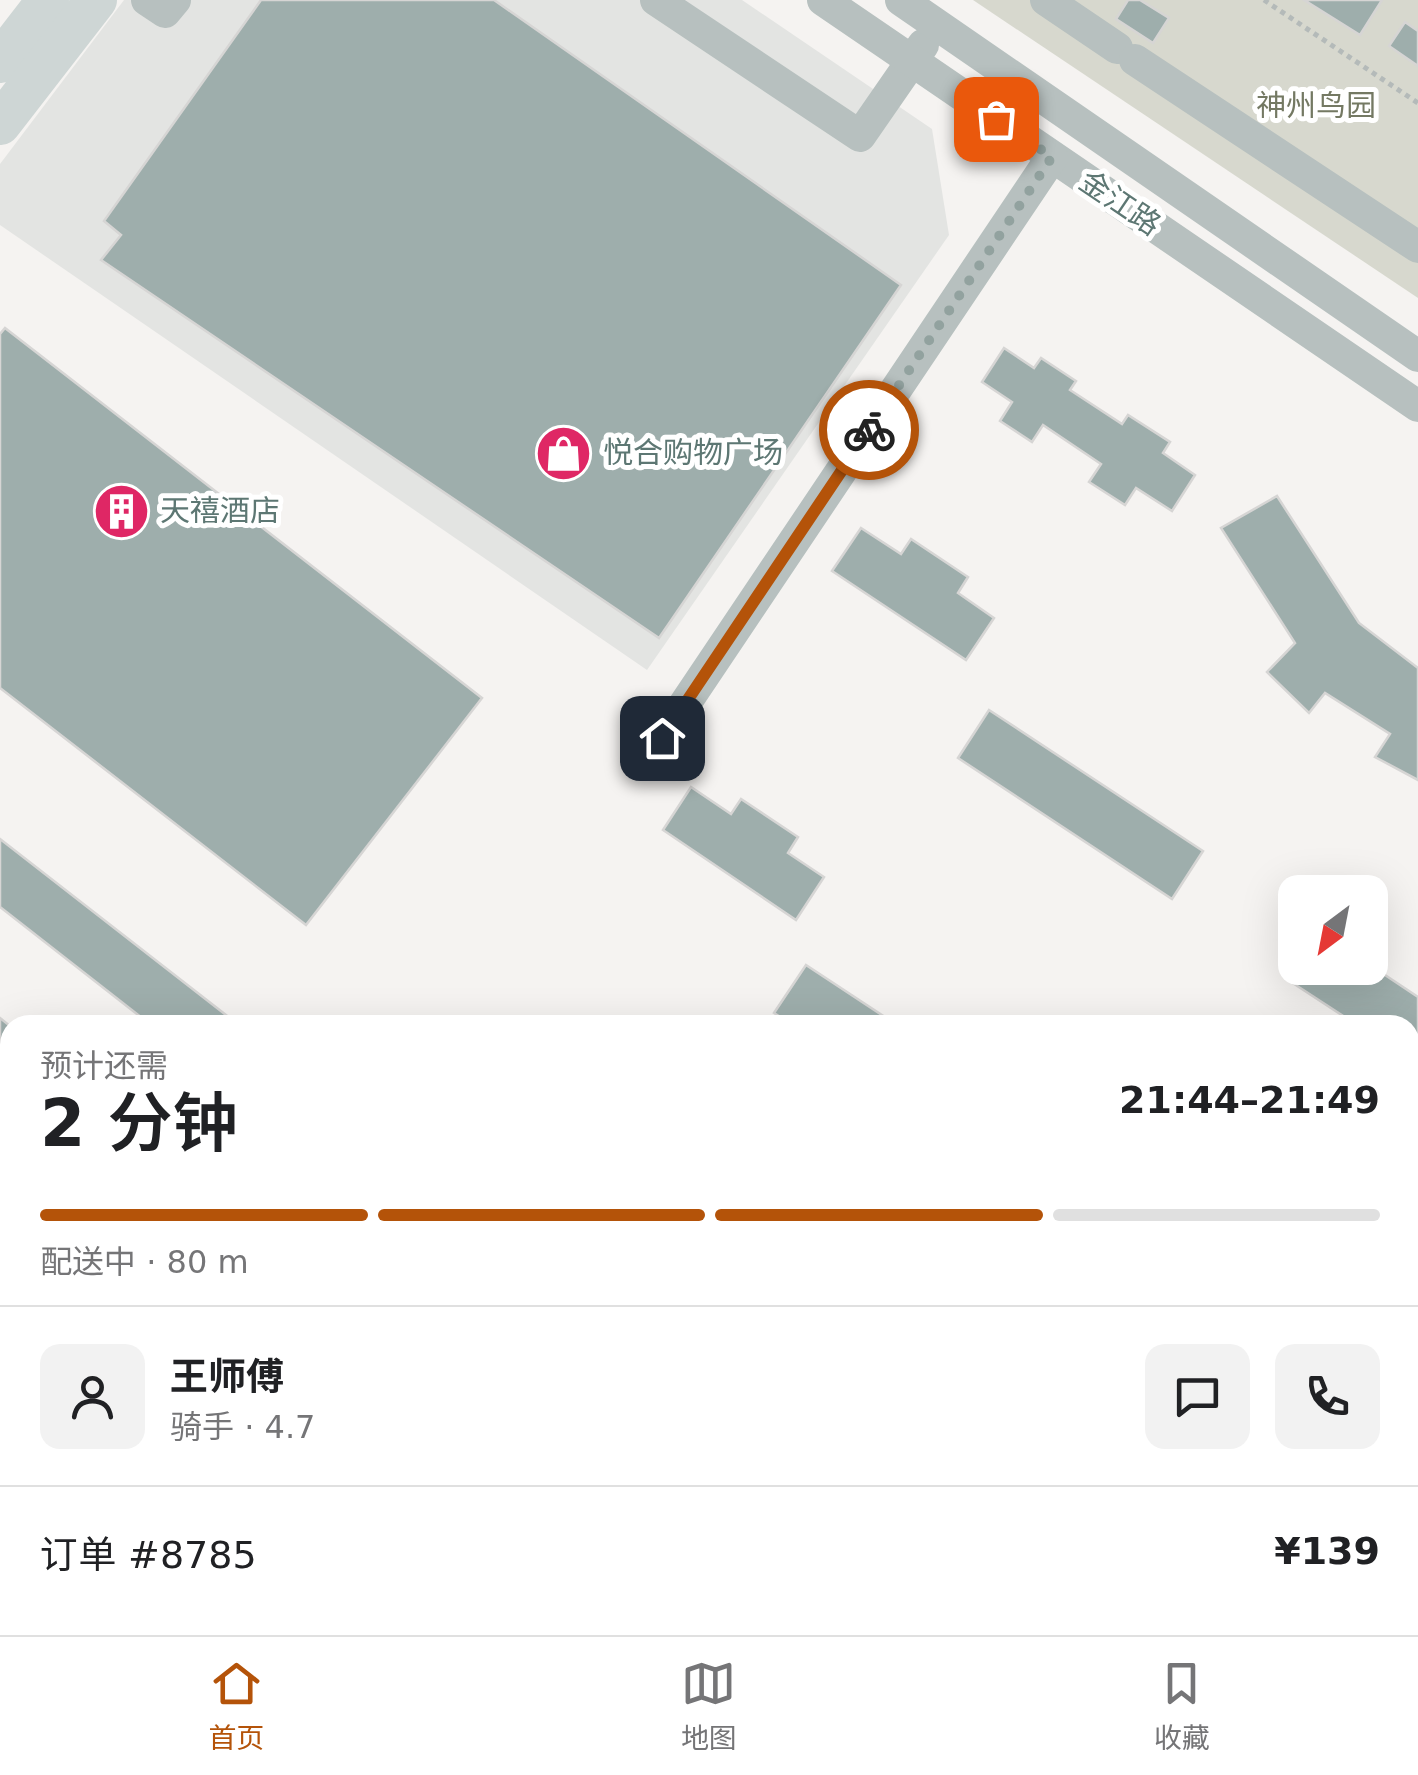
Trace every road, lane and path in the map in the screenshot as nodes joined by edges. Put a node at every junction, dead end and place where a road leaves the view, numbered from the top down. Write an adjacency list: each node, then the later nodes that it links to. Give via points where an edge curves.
1 (48, 0): 12 (main road)
2 (96, 0): 12 (main road)
3 (147, 0): 4 (street, via 165,12)
4 (174, 0)
5 (656, 0): 11 (street, via 860,136)
6 (823, 0): 11 (street, 金江路)
7 (901, 0): 10 (street, 金江路)
8 (1046, 0): 15 (street)
9 (1264, 0): 13 (path)
10 (937, 24): 11 (street); 16 (street, 金江路)
11 (912, 62): 14 (street, 金江路)
12 (5, 91)
13 (1418, 103)
14 (1052, 157): 17 (street, 金江路); 18 (street)
15 (1418, 247)
16 (1418, 356)
17 (1418, 406)
18 (662, 738)

